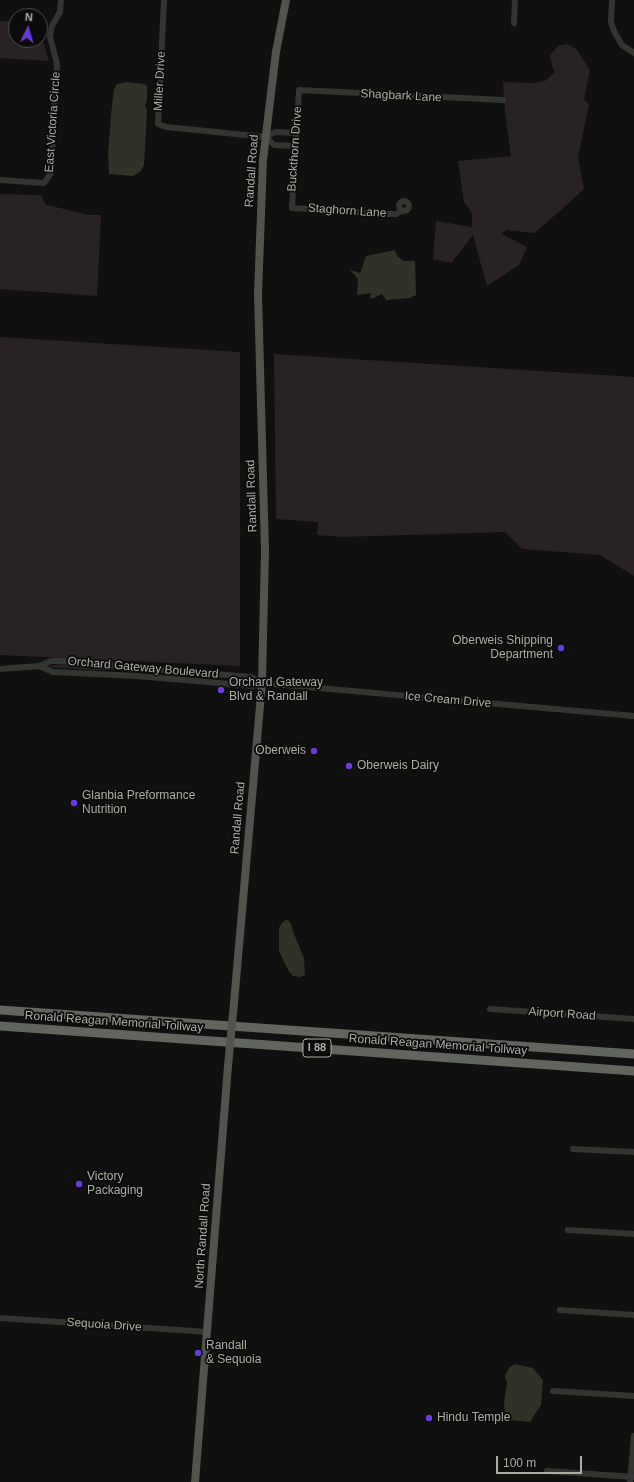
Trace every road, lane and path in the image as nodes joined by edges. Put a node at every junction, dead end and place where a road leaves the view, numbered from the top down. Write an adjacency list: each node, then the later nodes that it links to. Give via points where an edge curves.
1 (61, 0): 13 (street, East Victoria Circle, via 60,12 52,26 50,37 57,64 51,173 44,183)
2 (164, 0): 11 (street, Miller Drive, via 158,124 166,127)
3 (286, 0): 11 (main road, Randall Road, via 276,52)
4 (515, 0): 6 (street)
5 (612, 0): 7 (street, via 611,22 614,31 622,45)
6 (514, 23)
7 (634, 53)
8 (299, 90): 9 (street, Shagbark Lane); 10 (street, Buckthorn Drive)
9 (503, 100)
10 (296, 133): 11 (street, via 275,132); 12 (street, Buckthorn Drive)
11 (266, 137): 12 (street, via 274,145); 18 (main road, Randall Road, via 258,294 265,551)
12 (295, 146): 14 (street, Buckthorn Drive)
13 (3, 181)
14 (292, 208): 15 (street, Staghorn Lane, via 389,214 397,214)
15 (402, 210)
16 (39, 666): 17 (street, Orchard Gateway Boulevard); 18 (street, Orchard Gateway Boulevard, via 53,672 253,686); 18 (street, Orchard Gateway Boulevard, via 51,661 61,661 251,677)
17 (0, 669)
18 (262, 683): 19 (street, Ice Cream Drive); 20 (main road, Randall Road)
19 (634, 716)
20 (234, 992): 34 (main road, North Randall Road, bridge)
21 (490, 1009): 23 (street, Airport Road)
22 (0, 1010): 25 (highway, Ronald Reagan Memorial Tollway / I 88)
23 (634, 1019)
24 (0, 1026): 26 (highway, Ronald Reagan Memorial Tollway / I 88)
25 (634, 1054)
26 (634, 1070)
27 (573, 1149): 28 (street)
28 (634, 1152)
29 (568, 1230): 30 (street)
30 (634, 1234)
31 (560, 1310): 32 (street)
32 (634, 1315)
33 (0, 1318): 34 (street, Sequoia Drive)
34 (208, 1332): 40 (main road, North Randall Road)
35 (553, 1391): 36 (street)
36 (634, 1396)
37 (634, 1436): 39 (street)
38 (547, 1471): 39 (street)
39 (632, 1478)
40 (196, 1482)

